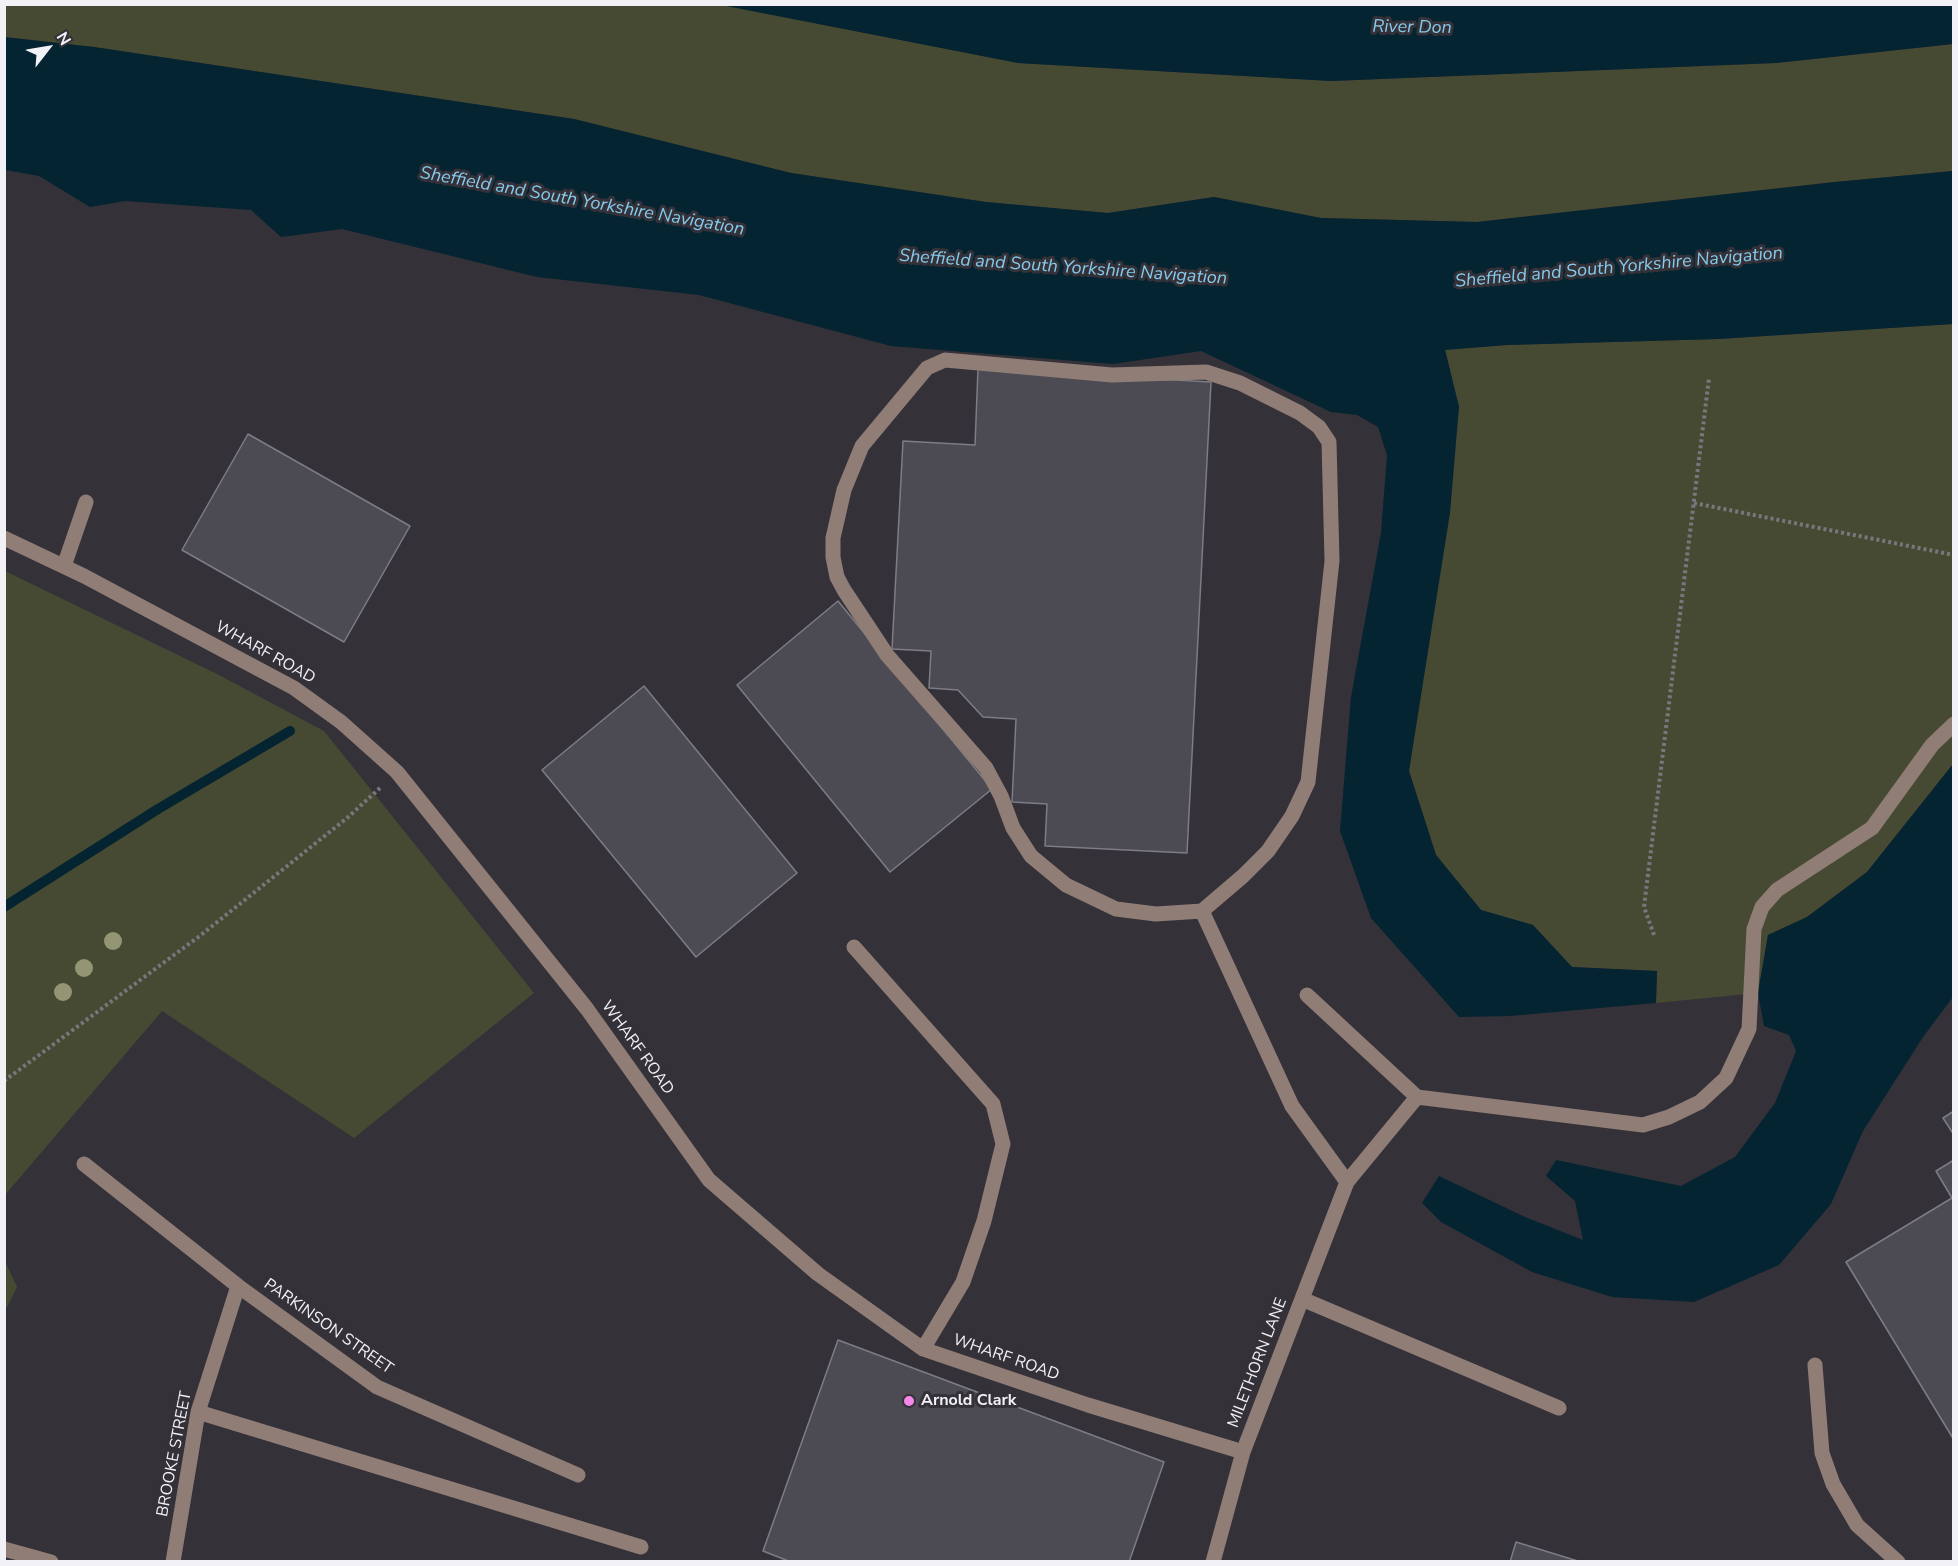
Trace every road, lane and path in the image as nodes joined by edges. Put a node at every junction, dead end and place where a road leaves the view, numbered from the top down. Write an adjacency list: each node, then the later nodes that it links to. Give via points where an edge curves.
1 (1709, 378): 3 (path)
2 (86, 502): 6 (street)
3 (1694, 503): 5 (path); 10 (path, via 1644,908)
4 (4, 538): 6 (street, WHARF ROAD)
5 (1953, 555)
6 (64, 566): 8 (street, WHARF ROAD, via 294,688 341,722)
7 (1953, 724): 14 (street, via 1932,745 1872,828 1777,890 1762,907 1754,929 1749,1029 1726,1078 1700,1102 1669,1118 1643,1125)
8 (397, 772): 13 (path, via 347,818 201,935); 19 (street, WHARF ROAD, via 587,1009 709,1180 818,1274)
9 (1202, 911): 9 (street, via 1268,851 1292,816 1308,782 1332,561 1329,442 1319,427 1300,414 1240,383 1206,372 1112,375 945,360 927,368 862,446 844,490 833,538 837,577 887,655 986,768 1031,856 1066,885 1116,909 1156,915); 16 (street, via 1292,1106)
10 (1654, 935)
11 (854, 947): 19 (street, via 993,1104 1003,1144 984,1221 963,1282)
12 (1307, 995): 14 (street)
13 (4, 1081)
14 (1417, 1097): 16 (street, MILETHORN LANE)
15 (84, 1164): 17 (street, PARKINSON STREET)
16 (1347, 1182): 18 (street, MILETHORN LANE)
17 (238, 1286): 22 (street, BROOKE STREET); 24 (street, PARKINSON STREET, via 377,1387)
18 (1302, 1299): 21 (street); 23 (street, MILETHORN LANE)
19 (922, 1349): 23 (street, WHARF ROAD)
20 (1815, 1365): 30 (street, via 1822,1453 1833,1484 1857,1526)
21 (1559, 1408)
22 (198, 1412): 25 (street); 28 (street, BROOKE STREET)
23 (1243, 1452): 29 (street, MILETHORN LANE)
24 (578, 1474)
25 (641, 1547)
26 (4, 1549): 27 (street)
27 (51, 1562)
28 (173, 1562)
29 (1213, 1562)
30 (1898, 1562)

